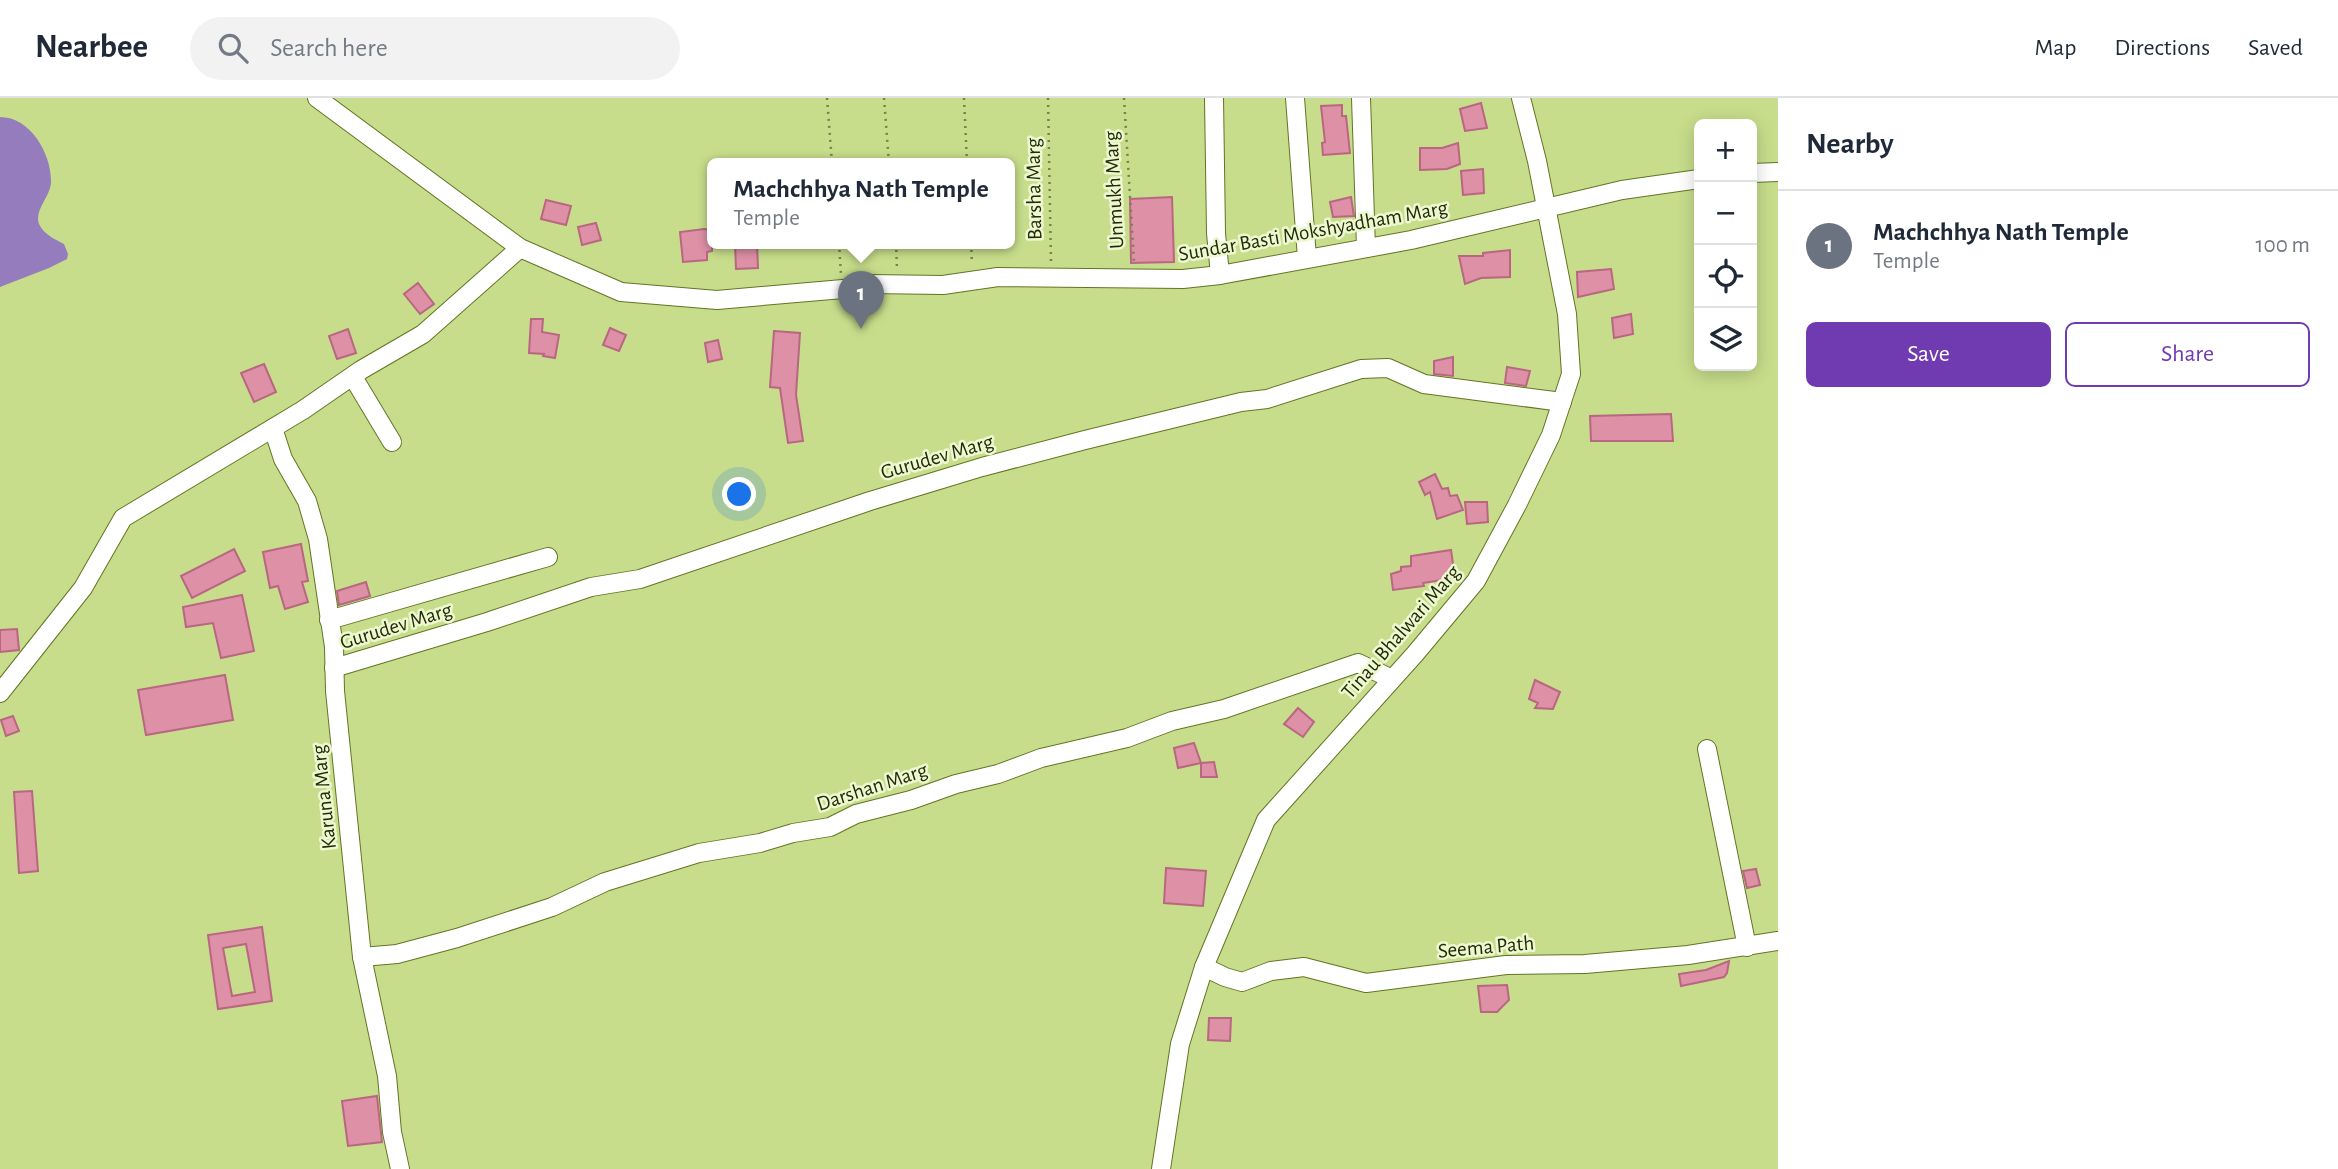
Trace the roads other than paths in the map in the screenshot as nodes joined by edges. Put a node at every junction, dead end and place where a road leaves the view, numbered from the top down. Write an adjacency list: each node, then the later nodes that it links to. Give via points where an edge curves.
1 (317, 98): 10 (street, Sundar Basti Mokshyadham Marg)
2 (1214, 98): 13 (street)
3 (1294, 98): 12 (street)
4 (1361, 98): 11 (street)
5 (1521, 98): 9 (street, Tinau Bhalwari Marg)
6 (1778, 172): 7 (street)
7 (1757, 173)
8 (1694, 179): 9 (street, Sundar Basti Mokshyadham Marg)
9 (1546, 206): 11 (street, Sundar Basti Mokshyadham Marg); 15 (street, Tinau Bhalwari Marg, via 1567,314 1571,374)
10 (520, 248): 13 (street, Sundar Basti Mokshyadham Marg, via 621,292 717,300 869,284); 14 (street, via 423,334)
11 (1366, 248): 12 (street, Sundar Basti Mokshyadham Marg)
12 (1307, 258): 13 (street, Sundar Basti Mokshyadham Marg)
13 (1220, 275)
14 (352, 377): 16 (street); 17 (street)
15 (1562, 402): 20 (street, Gurudev Marg, via 1424,384 1388,368 1360,369 1266,399 982,467 640,579 591,587); 21 (street, Tinau Bhalwari Marg, via 1551,435 1476,581)
16 (273, 428): 19 (street, Karuna Marg, via 283,459 307,501 318,539); 22 (street, via 123,518 83,588)
17 (392, 442)
18 (548, 557): 19 (street)
19 (329, 620): 20 (street, Karuna Marg)
20 (334, 668): 26 (street, Karuna Marg)
21 (1392, 679): 26 (street, Darshan Marg, via 1359,663 1336,669 1224,709 1041,758 998,775 856,814 830,827 699,853 605,882 552,907 457,938 397,954); 27 (street, Tinau Bhalwari Marg, via 1266,820)
22 (0, 693)
23 (1707, 749): 25 (street)
24 (1778, 941): 25 (street, Seema Path)
25 (1746, 947): 27 (street, Seema Path, via 1586,964 1506,965 1366,983 1304,967 1271,971 1242,982)
26 (362, 957): 28 (street, Karuna Marg, via 387,1076)
27 (1204, 967): 29 (street, Tinau Bhalwari Marg, via 1180,1044)
28 (400, 1169)
29 (1161, 1169)

